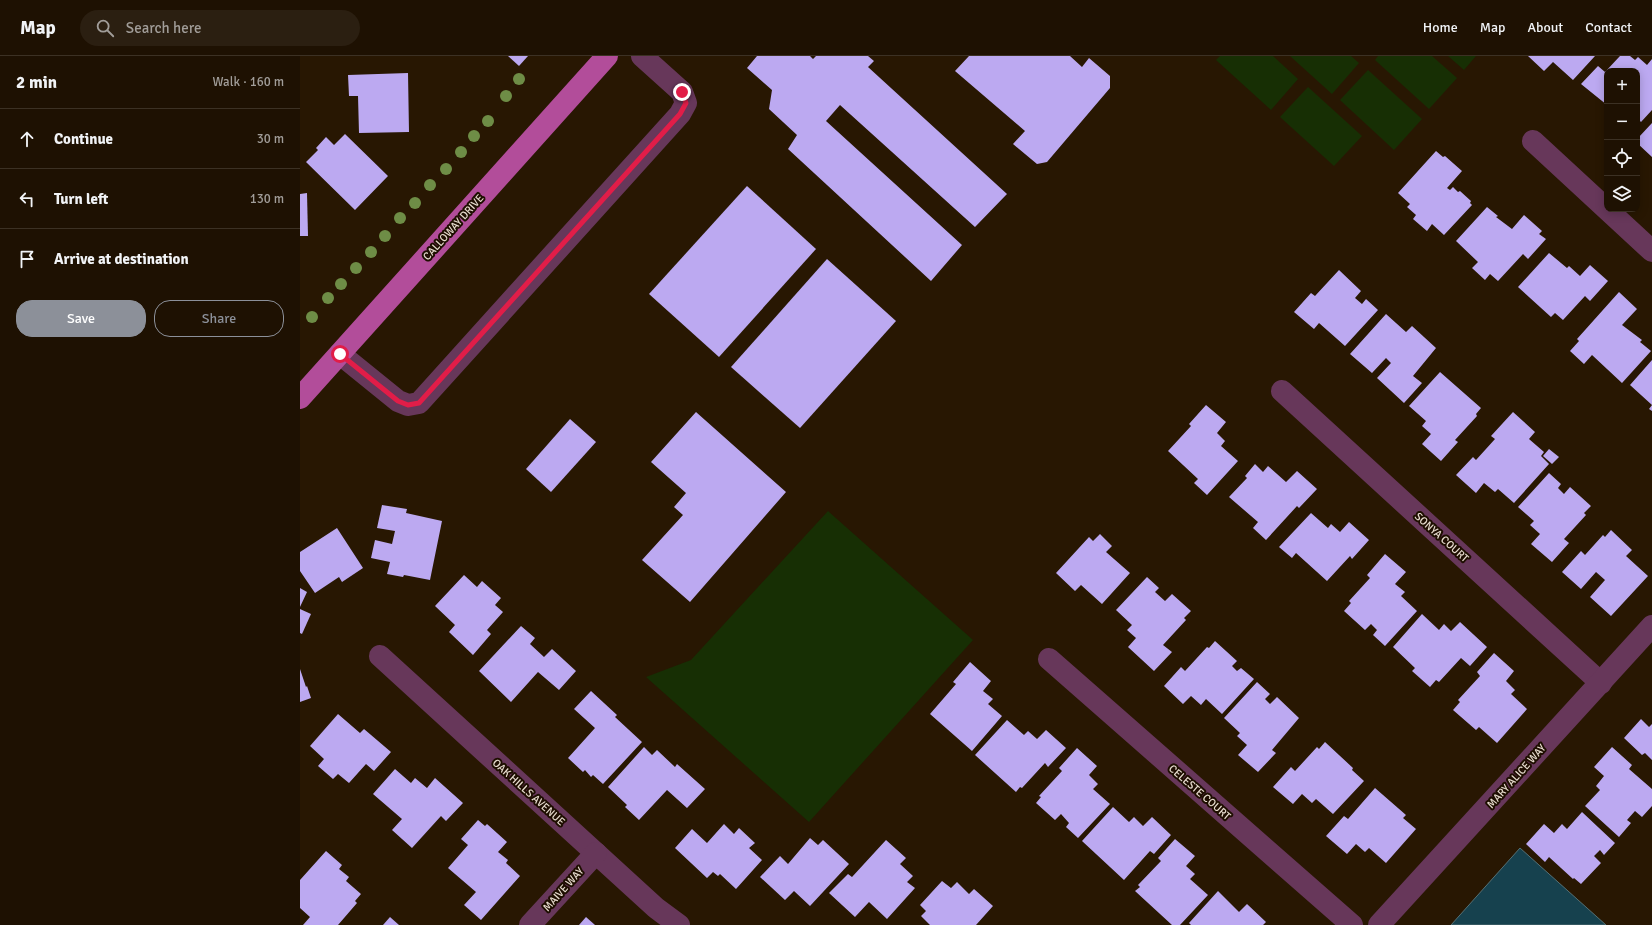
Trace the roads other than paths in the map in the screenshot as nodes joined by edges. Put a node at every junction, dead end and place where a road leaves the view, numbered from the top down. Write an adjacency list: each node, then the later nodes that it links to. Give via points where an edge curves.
1 (607, 56): 5 (main road, CALLOWAY DRIVE)
2 (642, 56): 5 (street, via 682,92 686,103 680,114 419,403 408,405 398,401)
3 (1533, 141): 4 (street)
4 (1652, 251)
5 (340, 354): 7 (main road, CALLOWAY DRIVE)
6 (1282, 391): 11 (street, SONYA COURT)
7 (300, 398)
8 (1652, 626): 11 (street, MARY ALICE WAY)
9 (380, 656): 12 (street, OAK HILLS AVENUE)
10 (1048, 659): 15 (street, CELESTE COURT)
11 (1601, 683): 16 (street, MARY ALICE WAY)
12 (596, 853): 13 (street, MAIVE WAY); 14 (street, OAK HILLS AVENUE, via 656,908)
13 (530, 925)
14 (679, 925)
15 (1352, 925)
16 (1379, 925)

